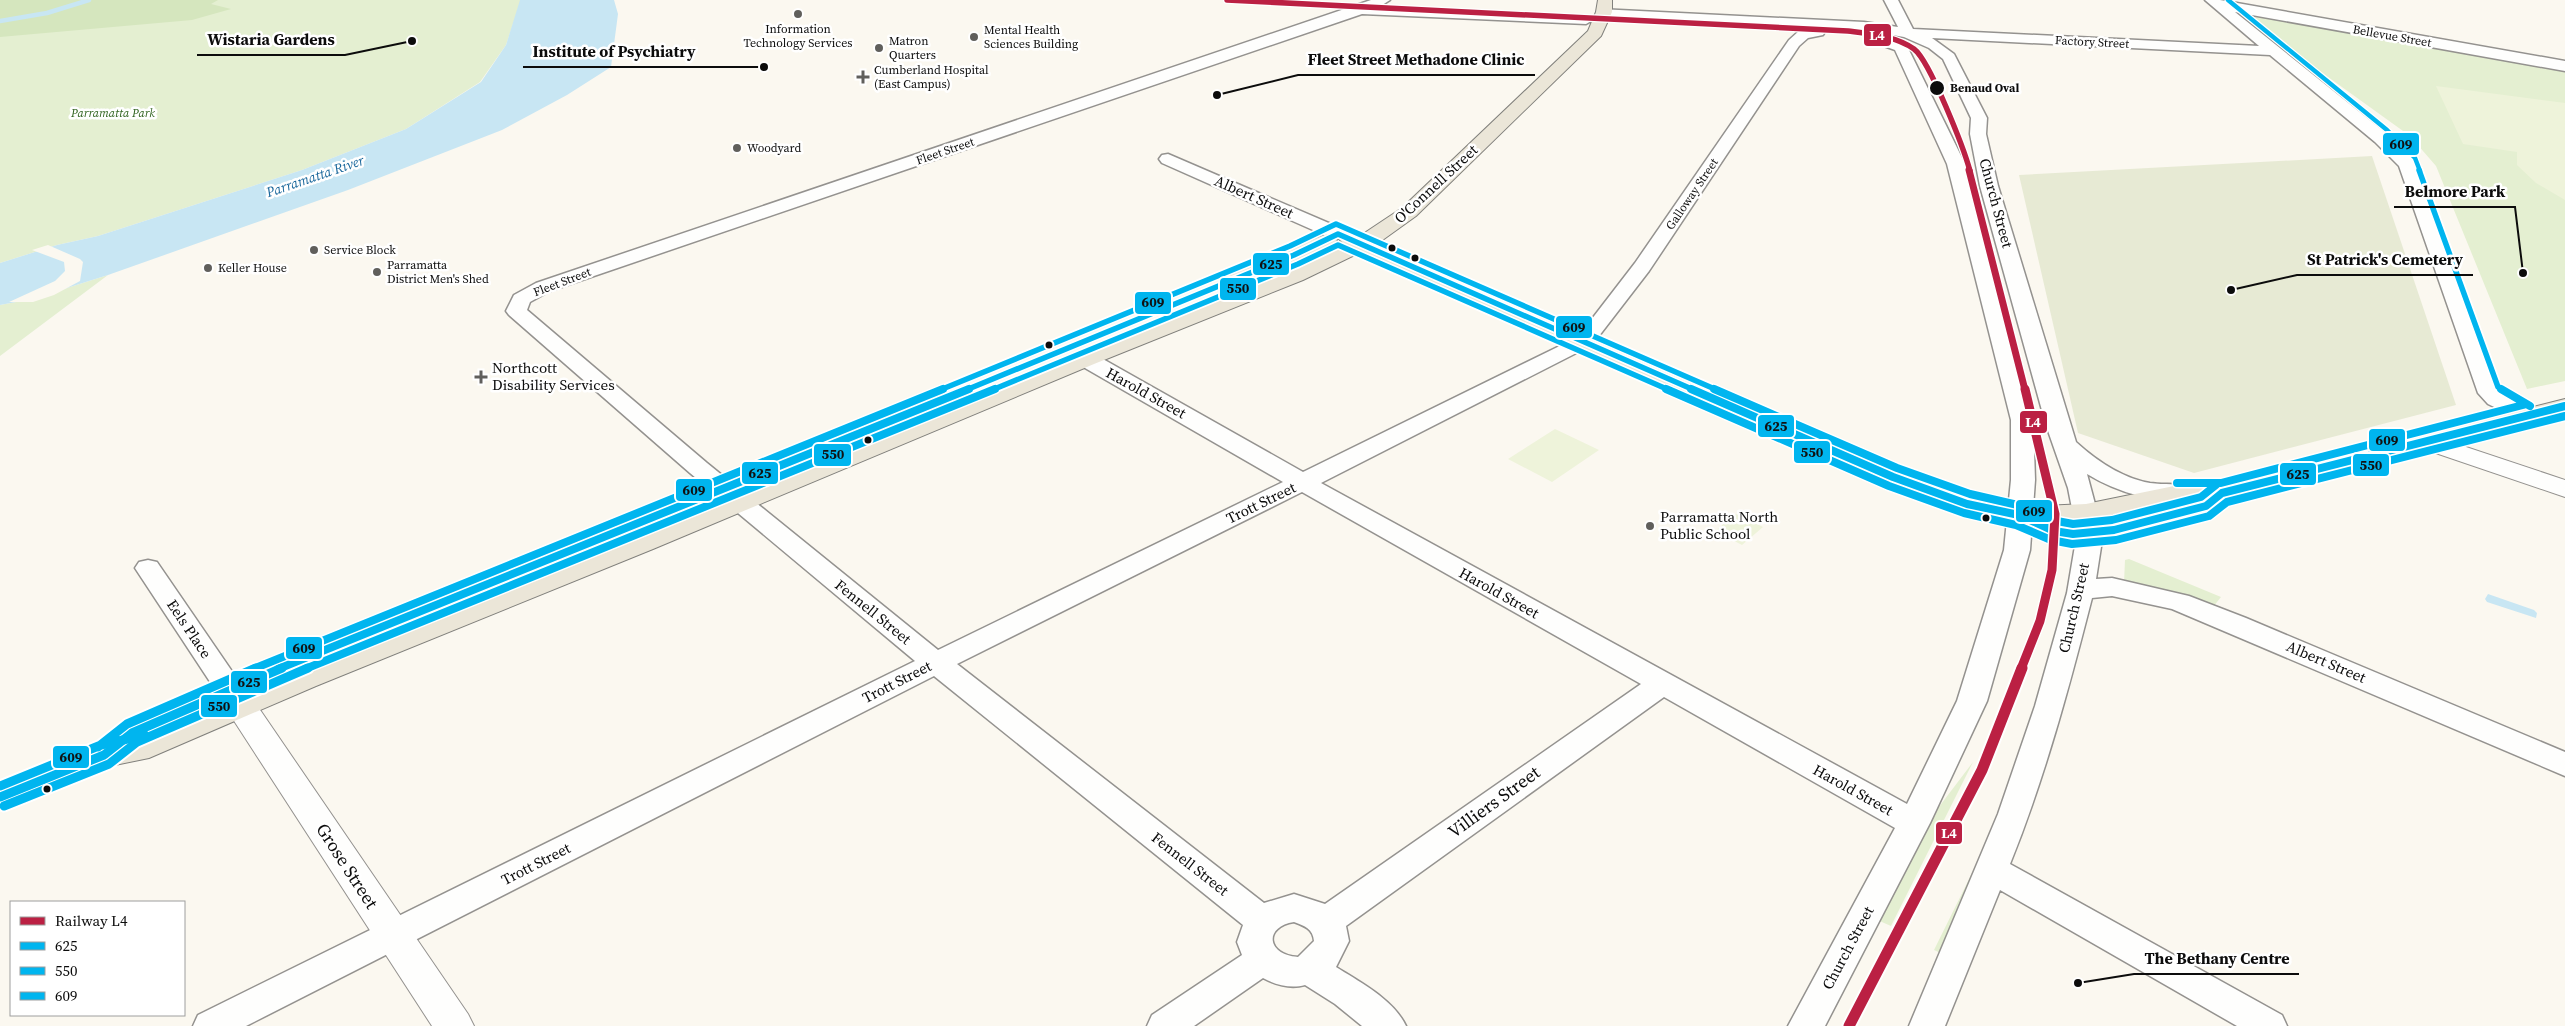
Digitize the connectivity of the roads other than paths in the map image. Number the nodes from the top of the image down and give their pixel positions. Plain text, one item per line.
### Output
1 (1383, 0) edge
2 (1891, 0) edge
3 (2216, 2) edge
4 (1357, 11) junction
5 (1596, 11) edge
6 (1768, 29) junction
7 (1818, 32) junction
8 (1875, 38) joint
9 (1904, 40) junction
10 (1794, 43) junction
11 (2276, 51) junction
12 (2565, 66) edge
13 (1168, 159) dead end
14 (1338, 234) junction
15 (1359, 244) junction
16 (516, 311) joint
17 (1584, 341) junction
18 (1086, 359) junction
19 (2565, 406) edge
20 (2525, 415) junction
21 (2424, 440) junction
22 (2064, 443) junction
23 (1304, 482) junction
24 (2565, 489) edge
25 (2184, 492) junction
26 (2222, 493) junction
27 (731, 496) junction
28 (2019, 514) junction
29 (2088, 523) junction
30 (148, 568) dead end
31 (2080, 594) junction
32 (935, 663) junction
33 (1663, 683) junction
34 (236, 698) junction
35 (2565, 765) edge
36 (0, 797) edge
37 (1914, 823) junction
38 (1991, 869) junction
39 (1262, 921) junction
40 (1326, 922) junction
41 (393, 936) junction
42 (1263, 959) junction
43 (1310, 969) junction
44 (211, 1026) edge
45 (454, 1026) edge
46 (1165, 1026) edge
47 (1388, 1026) edge
48 (1806, 1026) edge
49 (1927, 1026) edge
50 (2269, 1026) edge

1 - 4 street, Fleet Street
1 - 5 street, Factory Street
2 - 9 street, Church Street
3 - 11 street
3 - 12 street, Bellevue Street
4 - 5 street, Factory Street
4 - 16 street, Fleet Street
5 - 6 street, Factory Street
5 - 9 street, Factory Street
5 - 14 main road, O'Connell Street
5 - 15 main road, O'Connell Street
6 - 7 street, Factory Street
6 - 10 street
7 - 8 street, Factory Street
7 - 10 street, Galloway Street
8 - 9 street, Church Street
9 - 11 street, Factory Street
9 - 22 street, Church Street
9 - 28 street, Church Street
10 - 17 street, Galloway Street
11 - 20 street
13 - 14 street, Albert Street
14 - 15 main road, Albert Street
14 - 27 main road, O'Connell Street
15 - 17 main road, Albert Street
15 - 18 main road, O'Connell Street
16 - 27 street, Fennell Street
17 - 23 street, Trott Street
17 - 28 main road, Albert Street
18 - 23 street, Harold Street
18 - 27 main road, O'Connell Street
19 - 20 main road
20 - 21 main road
21 - 24 street
21 - 26 main road
22 - 25 street
22 - 29 street, Church Street
23 - 32 street, Trott Street
23 - 33 street, Harold Street
25 - 26 main road
25 - 29 main road
26 - 29 main road
27 - 32 street, Fennell Street
27 - 34 main road, O'Connell Street
28 - 29 main road, Albert Street
28 - 37 street, Church Street
29 - 31 street, Church Street
30 - 34 street, Eels Place
31 - 35 street, Albert Street
31 - 38 street, Church Street
32 - 39 street, Fennell Street
32 - 41 street, Trott Street
33 - 37 street, Harold Street
33 - 40 street, Villiers Street
34 - 36 main road, O'Connell Street
34 - 41 street, Grose Street
37 - 48 street, Church Street
38 - 49 street, Church Street
38 - 50 street
39 - 40 street
39 - 42 street
40 - 43 street
41 - 44 street, Trott Street
41 - 45 street, Grose Street
42 - 43 street
42 - 46 street
43 - 47 street

